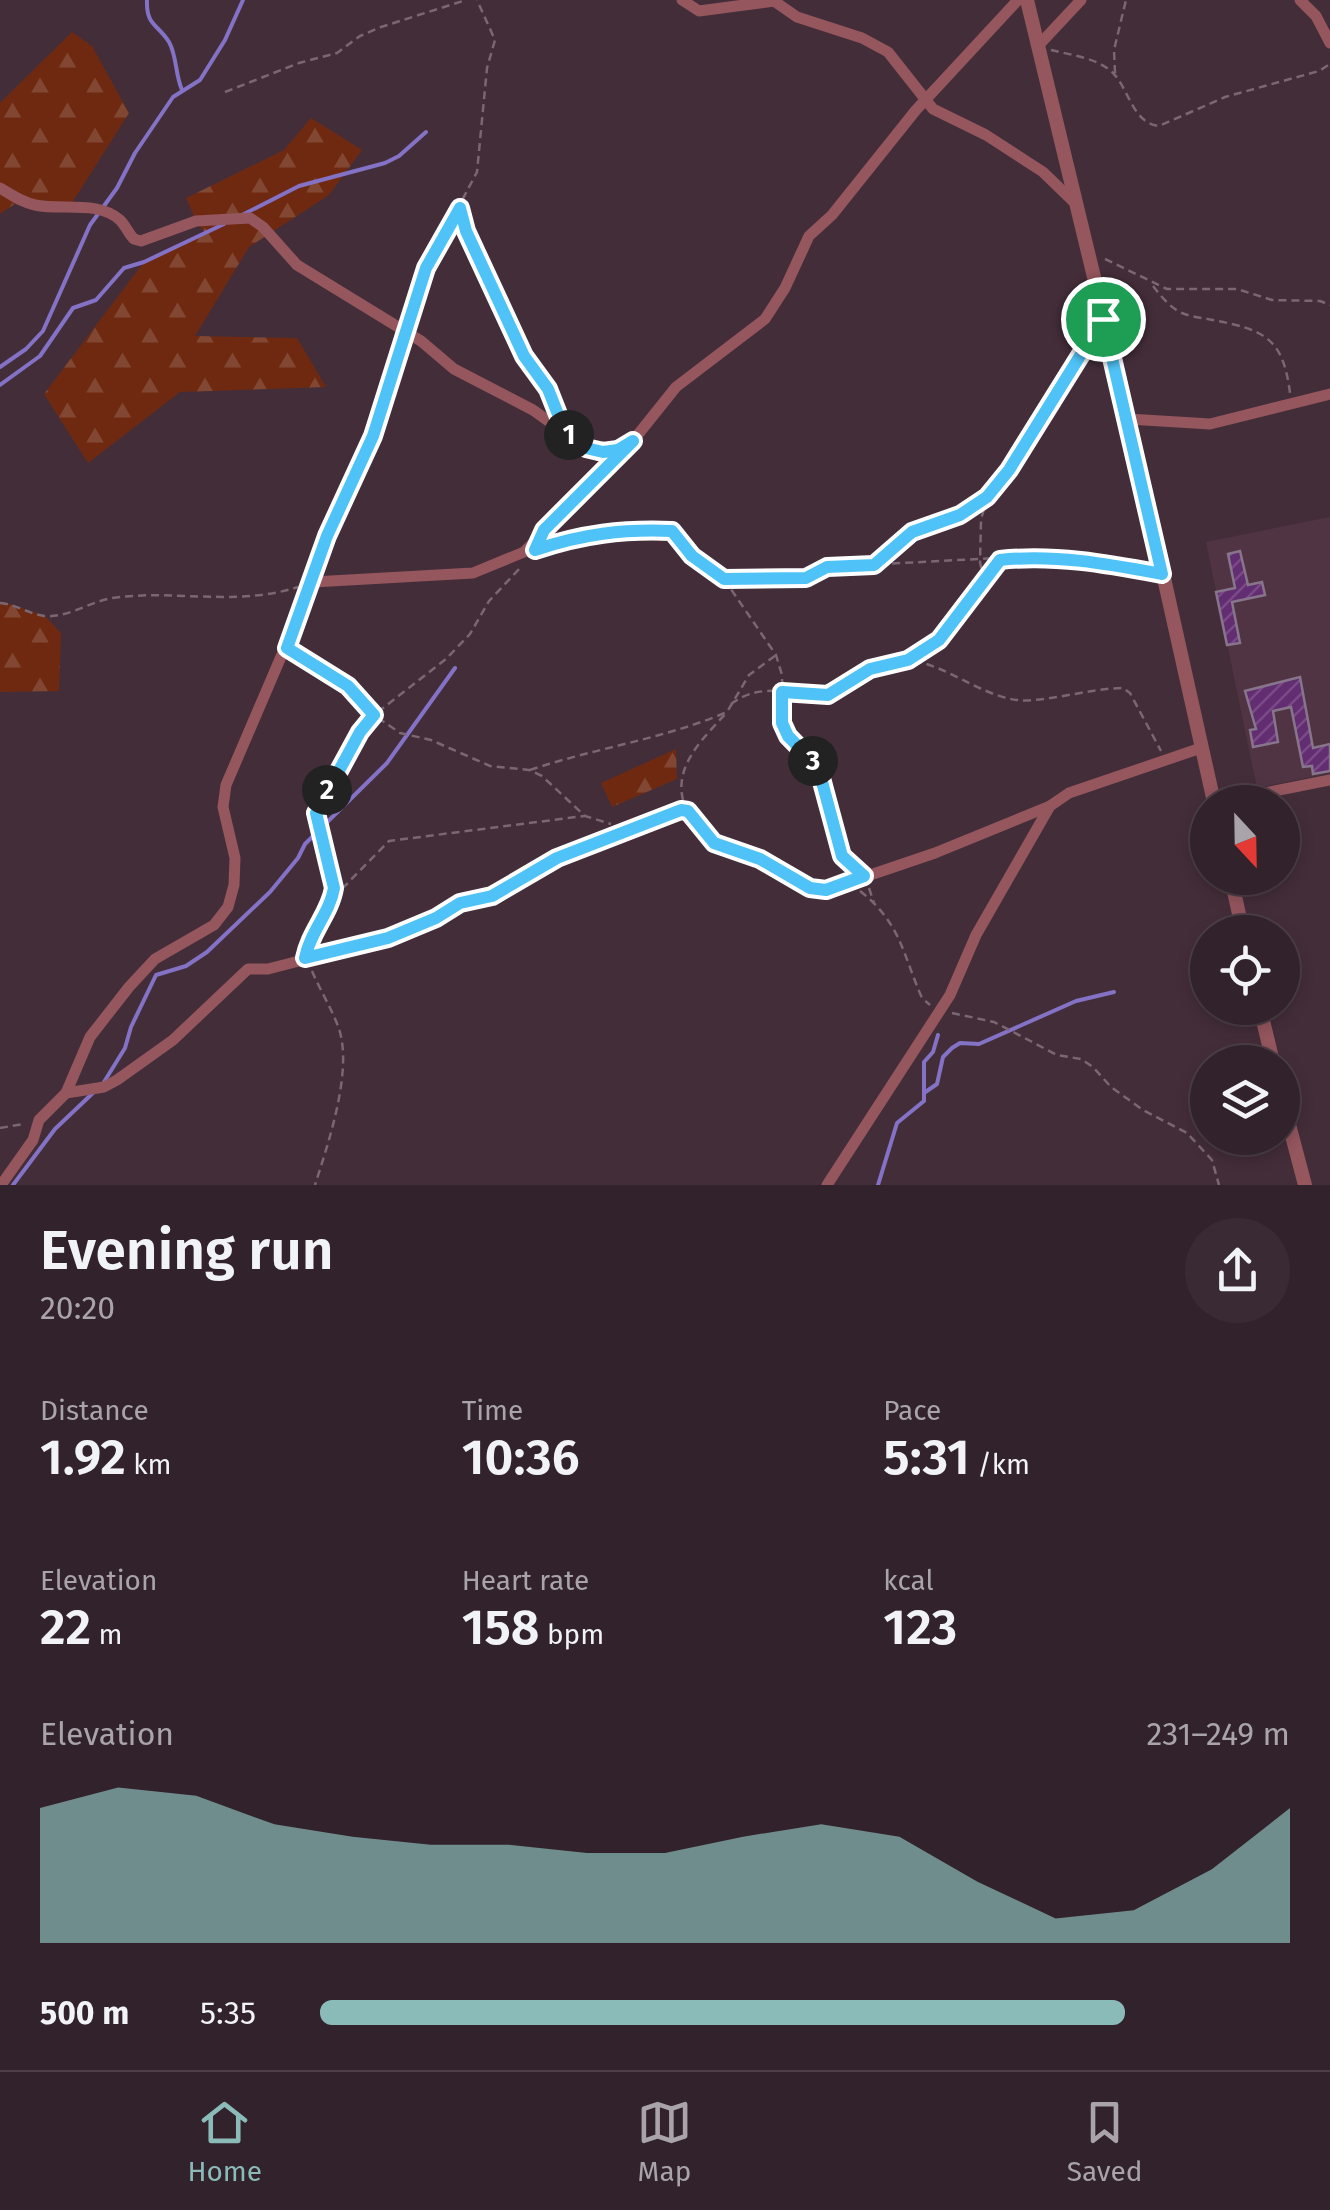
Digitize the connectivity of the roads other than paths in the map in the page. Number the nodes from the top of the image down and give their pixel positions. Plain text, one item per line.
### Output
1 (682, 0) edge
2 (1018, 0) edge
3 (1027, 0) edge
4 (1080, 0) edge
5 (1300, 0) edge
6 (1330, 43) edge
7 (1038, 46) junction
8 (924, 100) junction
9 (0, 188) edge
10 (1075, 203) junction
11 (1330, 394) edge
12 (1128, 419) junction
13 (633, 441) junction
14 (1201, 748) junction
15 (1330, 780) edge
16 (1211, 785) edge
17 (1300, 786) edge
18 (1050, 806) junction
19 (66, 1093) junction
20 (1297, 1155) edge
21 (1, 1185) edge
22 (828, 1185) edge
23 (1305, 1185) edge

1 - 8 street
2 - 8 street
3 - 7 street
4 - 7 street
5 - 6 street
7 - 10 street
8 - 10 street
8 - 13 street
9 - 13 street
10 - 12 street
11 - 12 street
12 - 14 street
13 - 19 street
14 - 16 street
14 - 18 street
15 - 17 street
18 - 19 street
18 - 22 street
19 - 21 street
20 - 23 street

